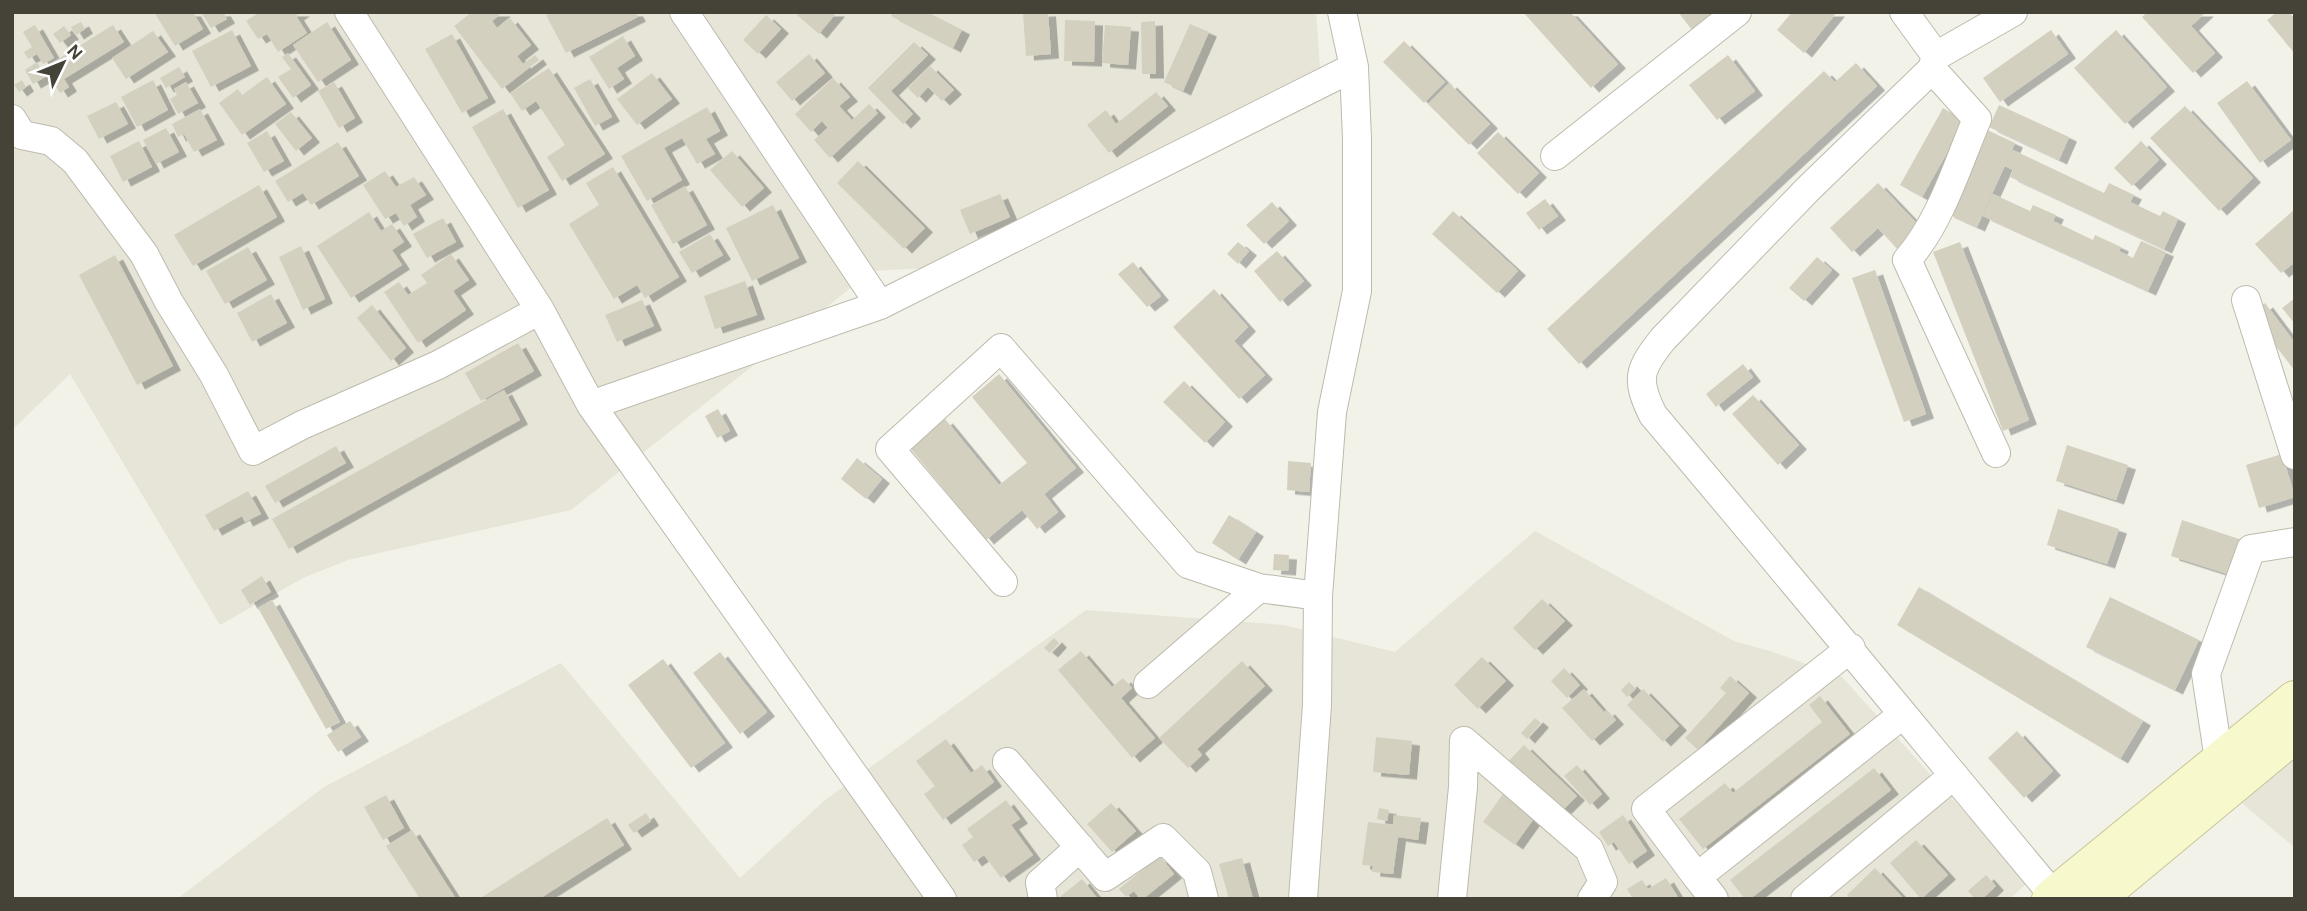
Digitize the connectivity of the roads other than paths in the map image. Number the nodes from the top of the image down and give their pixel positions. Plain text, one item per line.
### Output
1 (349, 12) edge
2 (684, 12) edge
3 (1342, 12) edge
4 (1737, 12) edge
5 (1904, 12) edge
6 (2013, 12) edge
7 (1934, 62) junction
8 (1354, 68) junction
9 (12, 120) edge
10 (1555, 156) dead end
11 (2246, 300) dead end
12 (880, 305) junction
13 (540, 310) junction
14 (591, 405) junction
15 (1996, 453) dead end
16 (2295, 456) edge
17 (2295, 542) edge
18 (1003, 582) dead end
19 (1259, 588) junction
20 (1318, 596) junction
21 (1851, 648) junction
22 (1148, 684) dead end
23 (2295, 700) edge
24 (1902, 715) junction
25 (2295, 733) edge
26 (2219, 760) junction
27 (1007, 762) dead end
28 (1954, 775) junction
29 (1080, 847) junction
30 (1705, 888) edge
31 (2052, 898) edge
32 (942, 899) edge
33 (1043, 899) edge
34 (1204, 899) edge
35 (1303, 899) edge
36 (1452, 899) edge
37 (1592, 899) edge
38 (1805, 899) edge
39 (2095, 899) edge

1 - 13 street
2 - 12 street
3 - 8 street
4 - 10 street
5 - 7 street
6 - 7 street
7 - 15 street
7 - 21 street
8 - 12 street
8 - 20 street
9 - 13 street
11 - 16 street
12 - 14 street
13 - 14 street
14 - 32 street
17 - 26 street
18 - 19 street
19 - 20 street
19 - 22 street
20 - 35 street
21 - 24 street
21 - 30 street
23 - 26 main road
24 - 28 street
24 - 30 street
25 - 39 main road
26 - 31 main road
27 - 29 street
28 - 31 street
28 - 38 street
29 - 33 street
29 - 34 street
36 - 37 street

